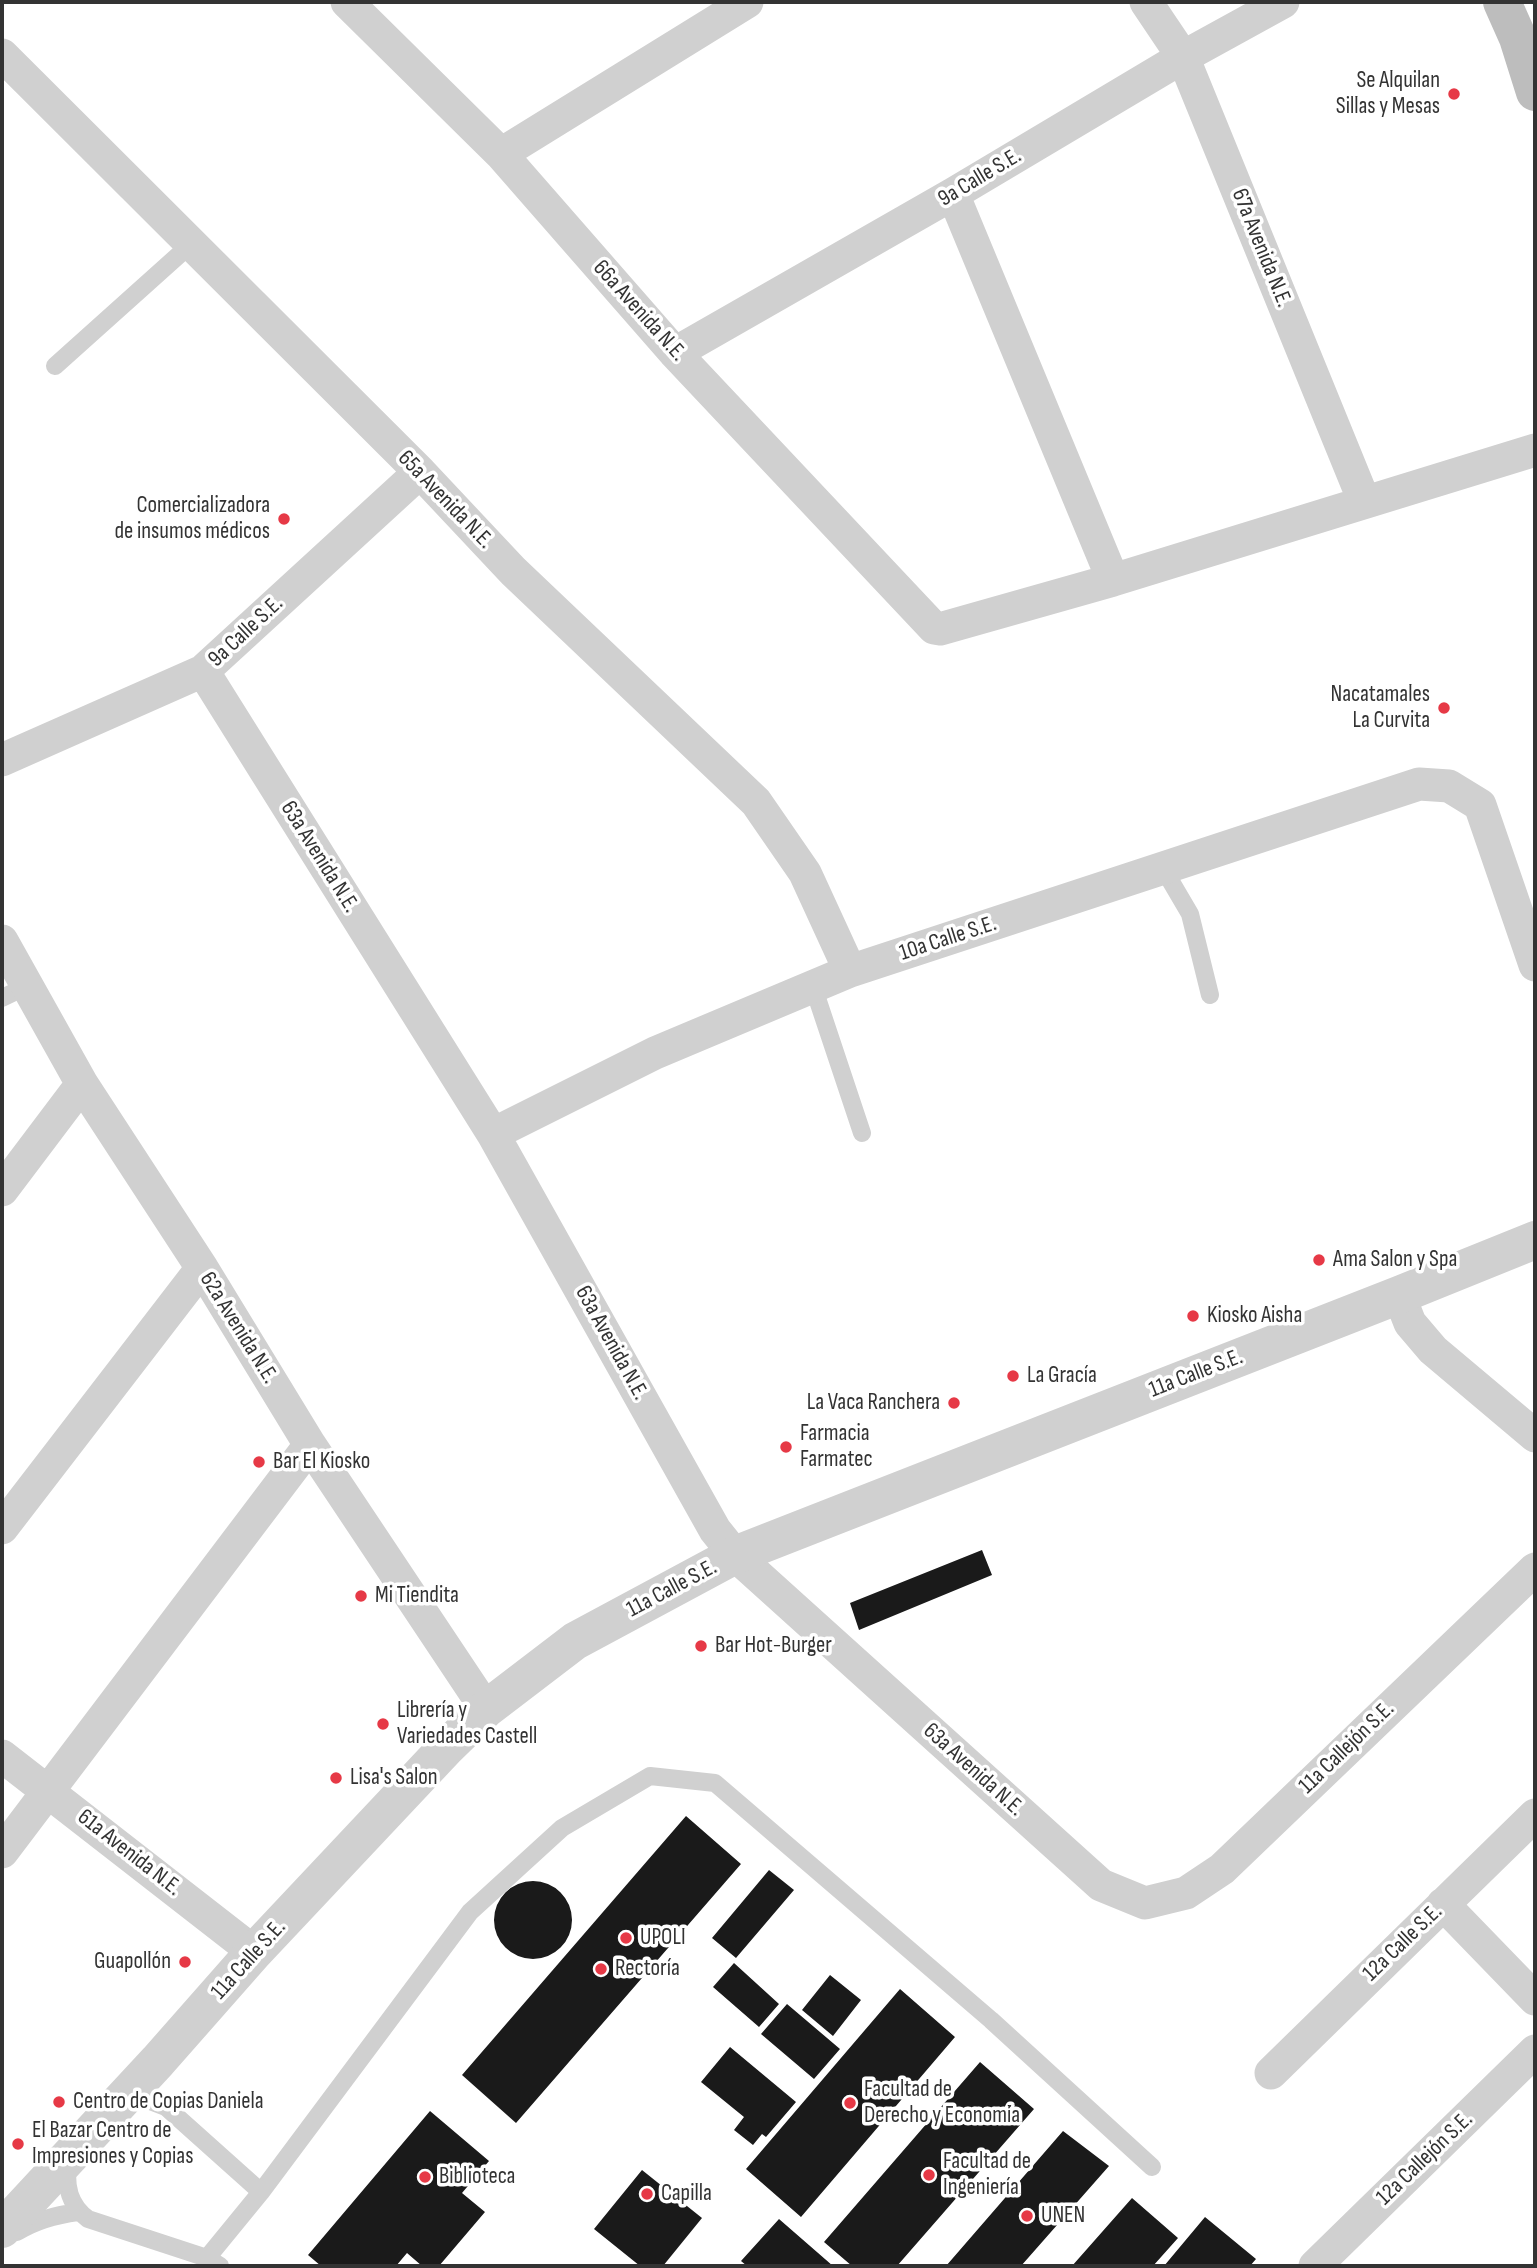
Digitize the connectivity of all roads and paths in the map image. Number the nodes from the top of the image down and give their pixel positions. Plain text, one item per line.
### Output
1 (347, 2) edge
2 (747, 2) edge
3 (1146, 2) edge
4 (1283, 2) edge
5 (1502, 2) edge
6 (2, 55) edge
7 (1183, 57) junction
8 (1535, 92) edge
9 (501, 155) junction
10 (953, 194) junction
11 (191, 244) junction
12 (676, 353) junction
13 (55, 366) dead end
14 (1535, 450) edge
15 (420, 472) junction
16 (1364, 502) junction
17 (1113, 580) junction
18 (203, 671) junction
19 (2, 760) edge
20 (1163, 868) junction
21 (2, 941) edge
22 (1535, 965) edge
23 (850, 971) junction
24 (813, 986) junction
25 (14, 992) edge
26 (1210, 995) dead end
27 (82, 1084) junction
28 (493, 1133) junction
29 (862, 1133) dead end
30 (2, 1190) edge
31 (1535, 1240) edge
32 (202, 1268) junction
33 (1399, 1295) junction
34 (1535, 1436) edge
35 (310, 1445) junction
36 (2, 1528) edge
37 (735, 1555) junction
38 (1535, 1569) edge
39 (486, 1709) junction
40 (2, 1756) edge
41 (48, 1790) junction
42 (1535, 1815) edge
43 (2, 1852) edge
44 (1145, 1903) joint
45 (1443, 1904) junction
46 (254, 1952) junction
47 (1535, 1999) edge
48 (1535, 2051) edge
49 (158, 2061) junction
50 (1271, 2073) dead end
51 (125, 2097) junction
52 (166, 2107) junction
53 (69, 2156) junction
54 (1152, 2167) dead end
55 (261, 2192) junction
56 (78, 2211) junction
57 (2, 2229) edge
58 (2, 2241) edge
59 (213, 2262) edge
60 (1315, 2266) edge

1 - 9 street, 66a Avenida N.E.
2 - 9 street
3 - 7 street, 67a Avenida N.E.
4 - 7 street, 9a Calle S.E.
5 - 8 main road
6 - 11 street, 65a Avenida N.E.
7 - 10 street, 9a Calle S.E.
7 - 16 street, 67a Avenida N.E.
9 - 12 street, 66a Avenida N.E.
10 - 12 street, 9a Calle S.E.
10 - 17 street
11 - 13 lane
11 - 15 street, 65a Avenida N.E.
12 - 17 street, 66a Avenida N.E.
14 - 16 street
15 - 18 street, 9a Calle S.E.
15 - 23 street, 65a Avenida N.E.
16 - 17 street
18 - 19 street, 9a Calle S.E.
18 - 28 street, 63a Avenida N.E.
20 - 22 street, 10a Calle S.E.
20 - 23 street, 10a Calle S.E.
20 - 26 lane
21 - 25 street, 62a Avenida N.E.
23 - 24 street, 10a Calle S.E.
24 - 28 street, 10a Calle S.E.
24 - 29 lane
25 - 27 street, 62a Avenida N.E.
27 - 30 street
27 - 32 street, 62a Avenida N.E.
28 - 37 street, 63a Avenida N.E.
31 - 33 street, 11a Calle S.E.
32 - 35 street, 62a Avenida N.E.
32 - 36 street
33 - 34 street
33 - 37 street, 11a Calle S.E.
35 - 39 street, 62a Avenida N.E.
35 - 41 street
37 - 39 street, 11a Calle S.E.
37 - 44 street, 63a Avenida N.E.
38 - 44 street, 11a Callejón S.E.
39 - 46 street, 11a Calle S.E.
40 - 41 street, 61a Avenida N.E.
41 - 43 street
41 - 46 street, 61a Avenida N.E.
42 - 45 street, 12a Calle S.E.
45 - 47 street
45 - 50 street, 12a Calle S.E.
46 - 49 street, 11a Calle S.E.
48 - 60 street, 12a Callejón S.E.
49 - 51 street, 11a Calle S.E.
49 - 52 lane
51 - 52 lane
51 - 53 street, 11a Calle S.E.
52 - 55 lane
53 - 56 lane
53 - 57 street, 11a Calle S.E.
54 - 55 lane
55 - 59 lane
56 - 58 lane
56 - 59 lane

